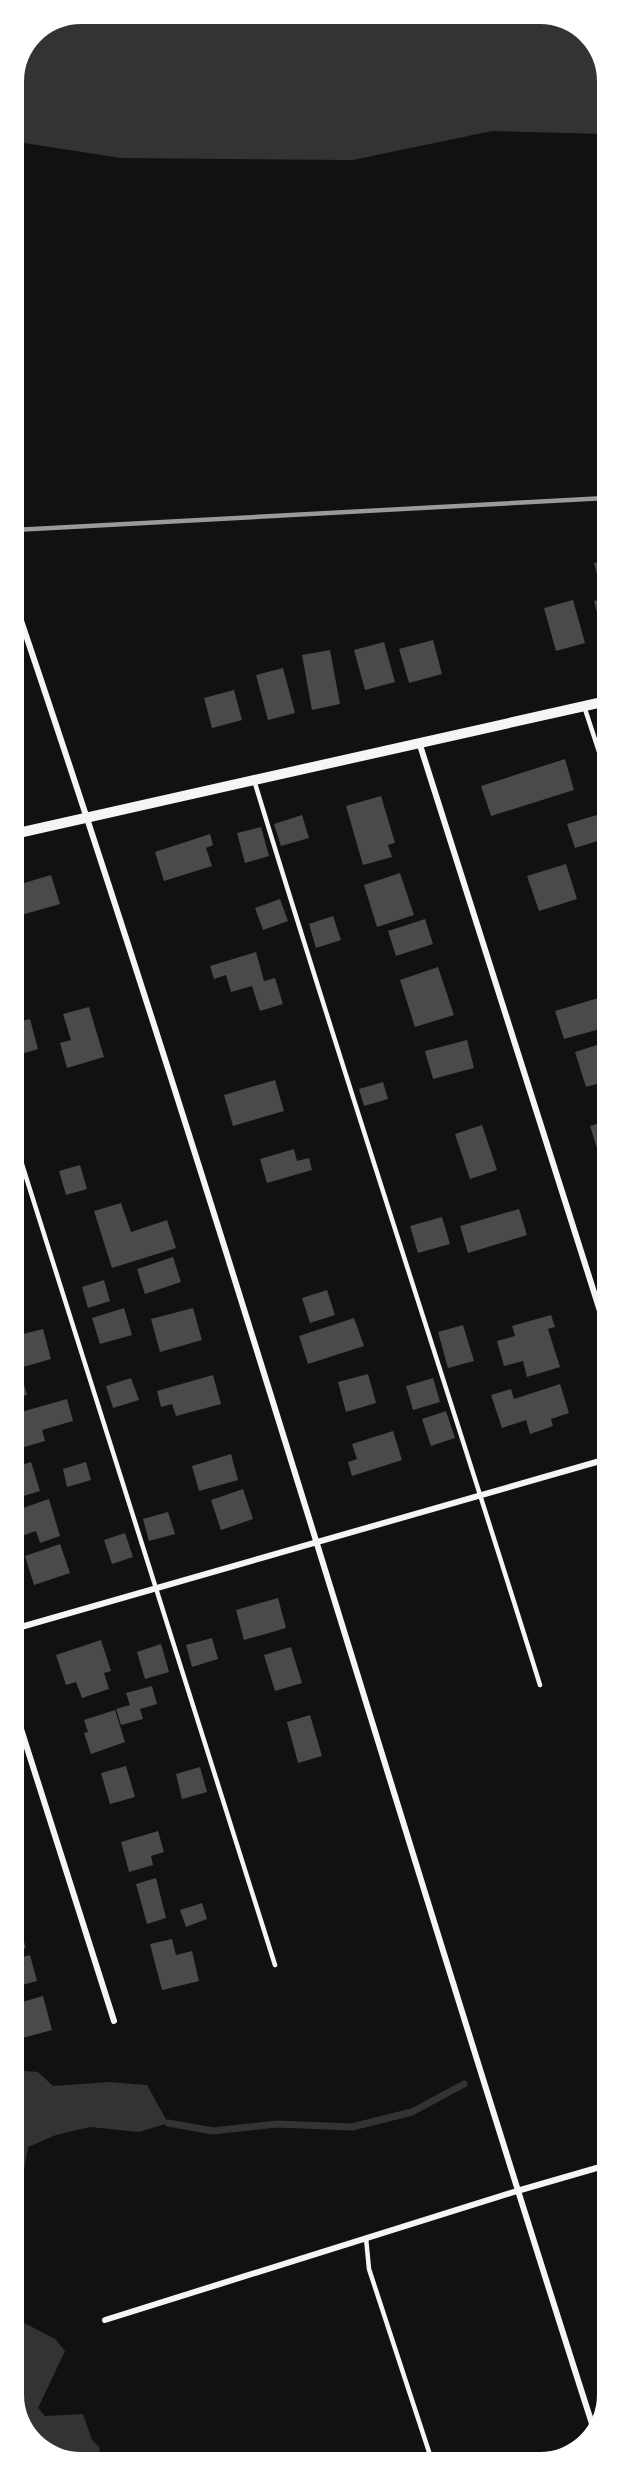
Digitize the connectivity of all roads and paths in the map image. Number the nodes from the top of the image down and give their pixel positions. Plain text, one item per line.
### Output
1 (24, 630) edge
2 (597, 703) edge
3 (584, 706) junction
4 (419, 742) junction
5 (597, 746) edge
6 (254, 780) junction
7 (87, 817) junction
8 (24, 832) edge
9 (24, 1171) edge
10 (597, 1302) edge
11 (597, 1462) edge
12 (481, 1494) junction
13 (317, 1542) junction
14 (155, 1588) junction
15 (24, 1626) edge
16 (540, 1685) dead end
17 (24, 1738) edge
18 (275, 1965) dead end
19 (114, 2021) dead end
20 (597, 2168) edge
21 (517, 2191) junction
22 (366, 2238) junction
23 (105, 2320) dead end
24 (591, 2420) edge
25 (429, 2452) edge

1 - 7 street
2 - 3 street
3 - 4 street
3 - 5 lane
4 - 6 street
4 - 10 street
6 - 7 street
6 - 12 lane
7 - 8 street
7 - 13 street
9 - 14 lane
11 - 12 street
12 - 13 street
12 - 16 lane
13 - 14 street
13 - 21 street
14 - 15 street
14 - 18 lane
17 - 19 street
20 - 21 street
21 - 22 street
21 - 24 street
22 - 23 street
22 - 25 lane

